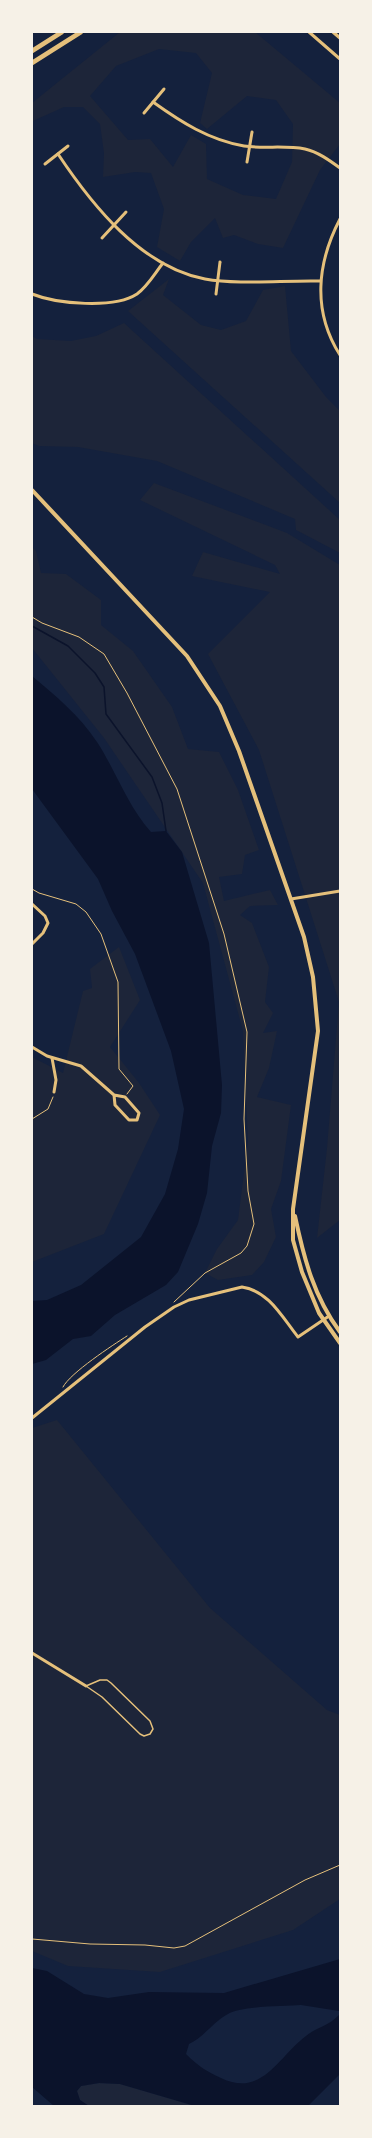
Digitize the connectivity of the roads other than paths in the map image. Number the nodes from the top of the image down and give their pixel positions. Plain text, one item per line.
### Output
1 (62, 32) edge
2 (81, 32) edge
3 (310, 32) edge
4 (333, 32) edge
5 (340, 38) edge
6 (32, 51) edge
7 (340, 59) edge
8 (32, 63) edge
9 (164, 89) dead end
10 (153, 102) junction
11 (144, 113) dead end
12 (252, 132) dead end
13 (68, 146) dead end
14 (250, 147) junction
15 (58, 154) junction
16 (247, 162) dead end
17 (45, 164) dead end
18 (340, 168) edge
19 (126, 212) dead end
20 (340, 219) edge
21 (114, 225) junction
22 (102, 238) dead end
23 (220, 262) dead end
24 (163, 263) junction
25 (218, 280) junction
26 (320, 281) junction
27 (32, 294) edge
28 (216, 294) dead end
29 (340, 355) edge
30 (32, 490) edge
31 (340, 891) edge
32 (291, 899) junction
33 (32, 904) edge
34 (32, 944) edge
35 (32, 1047) edge
36 (52, 1058) junction
37 (54, 1092) road end
38 (114, 1095) junction
39 (293, 1209) junction
40 (329, 1316) junction
41 (323, 1320) junction
42 (340, 1332) edge
43 (340, 1343) edge
44 (32, 1418) edge
45 (32, 1653) edge
46 (86, 1686) junction

1 - 6 main road
2 - 8 main road
3 - 7 street
4 - 5 street
9 - 10 street
10 - 11 street
10 - 14 street
12 - 14 street
13 - 15 street
14 - 16 street
14 - 18 street
15 - 17 street
15 - 21 street
19 - 21 street
20 - 26 street
21 - 22 street
21 - 24 street
23 - 25 street
24 - 25 street
24 - 27 street
25 - 26 street
25 - 28 street
26 - 29 street
30 - 32 main road
31 - 32 street
32 - 39 main road
33 - 34 street
35 - 36 street
36 - 37 street
36 - 38 street
38 - 38 street
39 - 40 main road
39 - 41 main road
40 - 41 street
40 - 42 main road
41 - 43 main road
41 - 44 street
45 - 46 street
46 - 46 lane

